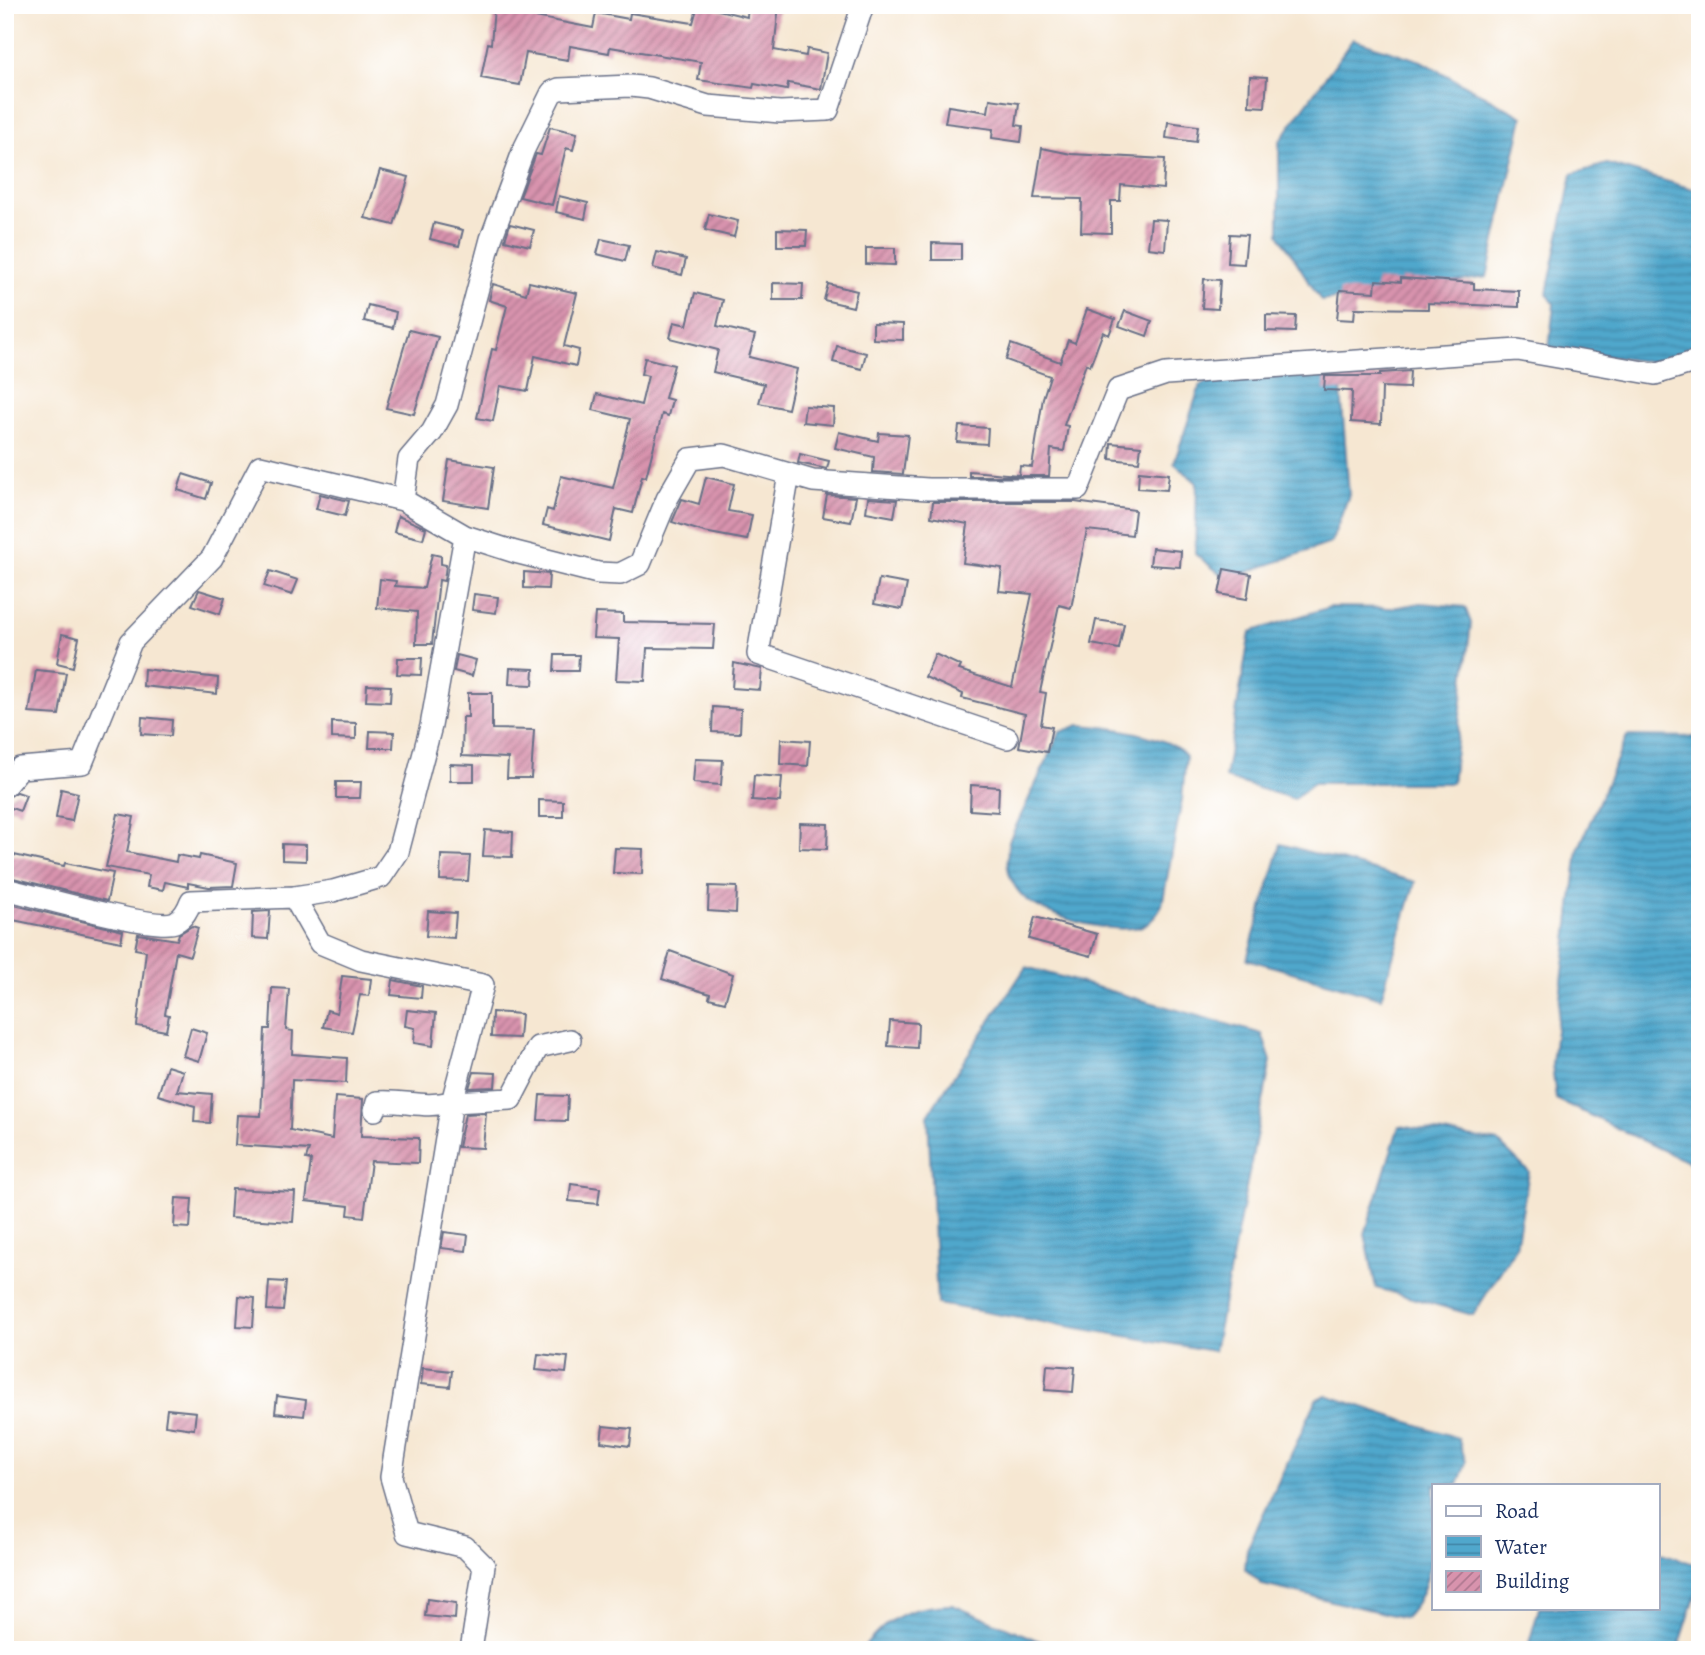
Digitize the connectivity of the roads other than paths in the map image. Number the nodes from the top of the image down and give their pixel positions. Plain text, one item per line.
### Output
1 (863, 5) edge
2 (1700, 360) edge
3 (789, 474) junction
4 (403, 500) junction
5 (464, 536) junction
6 (1007, 738) dead end
7 (5, 786) edge
8 (5, 889) edge
9 (294, 897) junction
10 (570, 1040) dead end
11 (452, 1102) junction
12 (375, 1111) dead end
13 (471, 1650) edge

1 - 4 street
2 - 3 street
3 - 5 street
3 - 6 street
4 - 5 street
4 - 7 street
5 - 9 street
8 - 9 street
9 - 11 street
10 - 11 street
11 - 12 street
11 - 13 street

